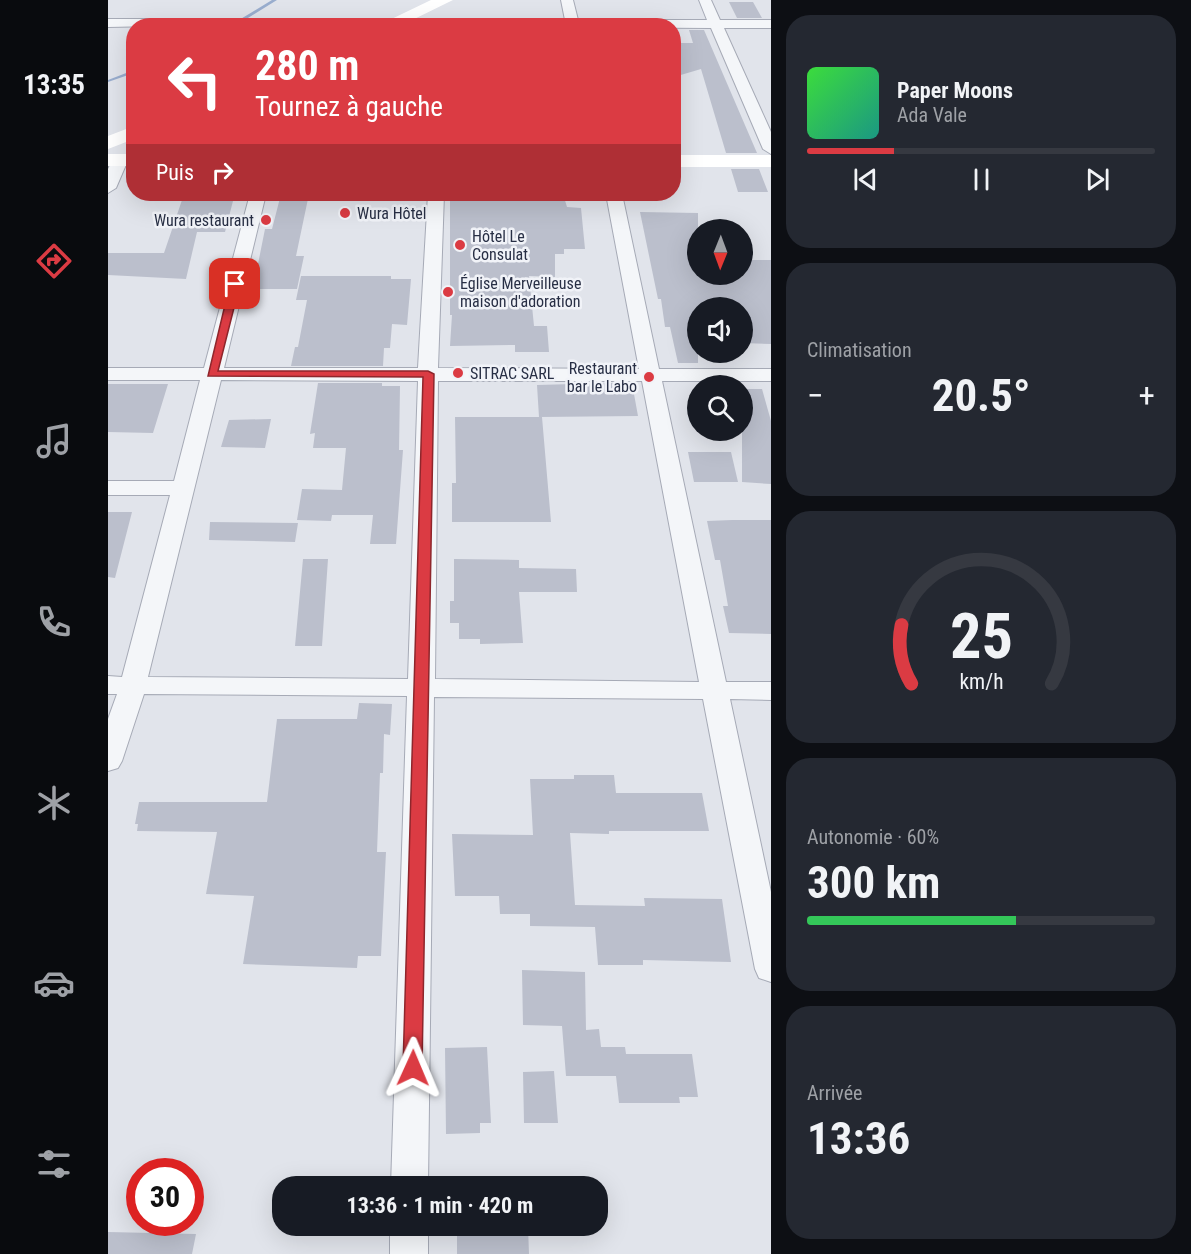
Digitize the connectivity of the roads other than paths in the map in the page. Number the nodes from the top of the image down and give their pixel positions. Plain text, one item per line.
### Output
1 (445, 0) edge
2 (567, 0) edge
3 (705, 0) edge
4 (402, 18) edge
5 (571, 18) edge
6 (108, 23) edge
7 (126, 23) edge
8 (681, 24) edge
9 (717, 24) junction
10 (771, 24) edge
11 (126, 135) edge
12 (108, 143) edge
13 (771, 149) edge
14 (120, 160) edge
15 (681, 161) edge
16 (771, 161) edge
17 (108, 188) edge
18 (256, 201) edge
19 (436, 201) edge
20 (615, 201) edge
21 (108, 374) edge
22 (212, 374) junction
23 (428, 374) junction
24 (650, 375) junction
25 (771, 375) edge
26 (108, 488) edge
27 (183, 488) junction
28 (121, 685) edge
29 (421, 687) junction
30 (716, 690) junction
31 (771, 691) edge
32 (108, 761) edge
33 (771, 969) edge
34 (410, 1176) edge
35 (409, 1236) edge
36 (409, 1254) edge

1 - 4 street
2 - 5 street
3 - 9 street
6 - 7 street
8 - 9 street
9 - 10 street
9 - 13 street
11 - 12 street
14 - 17 street
15 - 16 street
18 - 22 street
19 - 23 street
20 - 24 street
21 - 22 street
22 - 23 street
22 - 27 street
23 - 24 street
23 - 29 street
24 - 25 street
24 - 30 street
26 - 27 street
27 - 28 street
28 - 29 street
28 - 32 street
29 - 30 street
29 - 34 street
30 - 31 street
30 - 33 street
35 - 36 street

